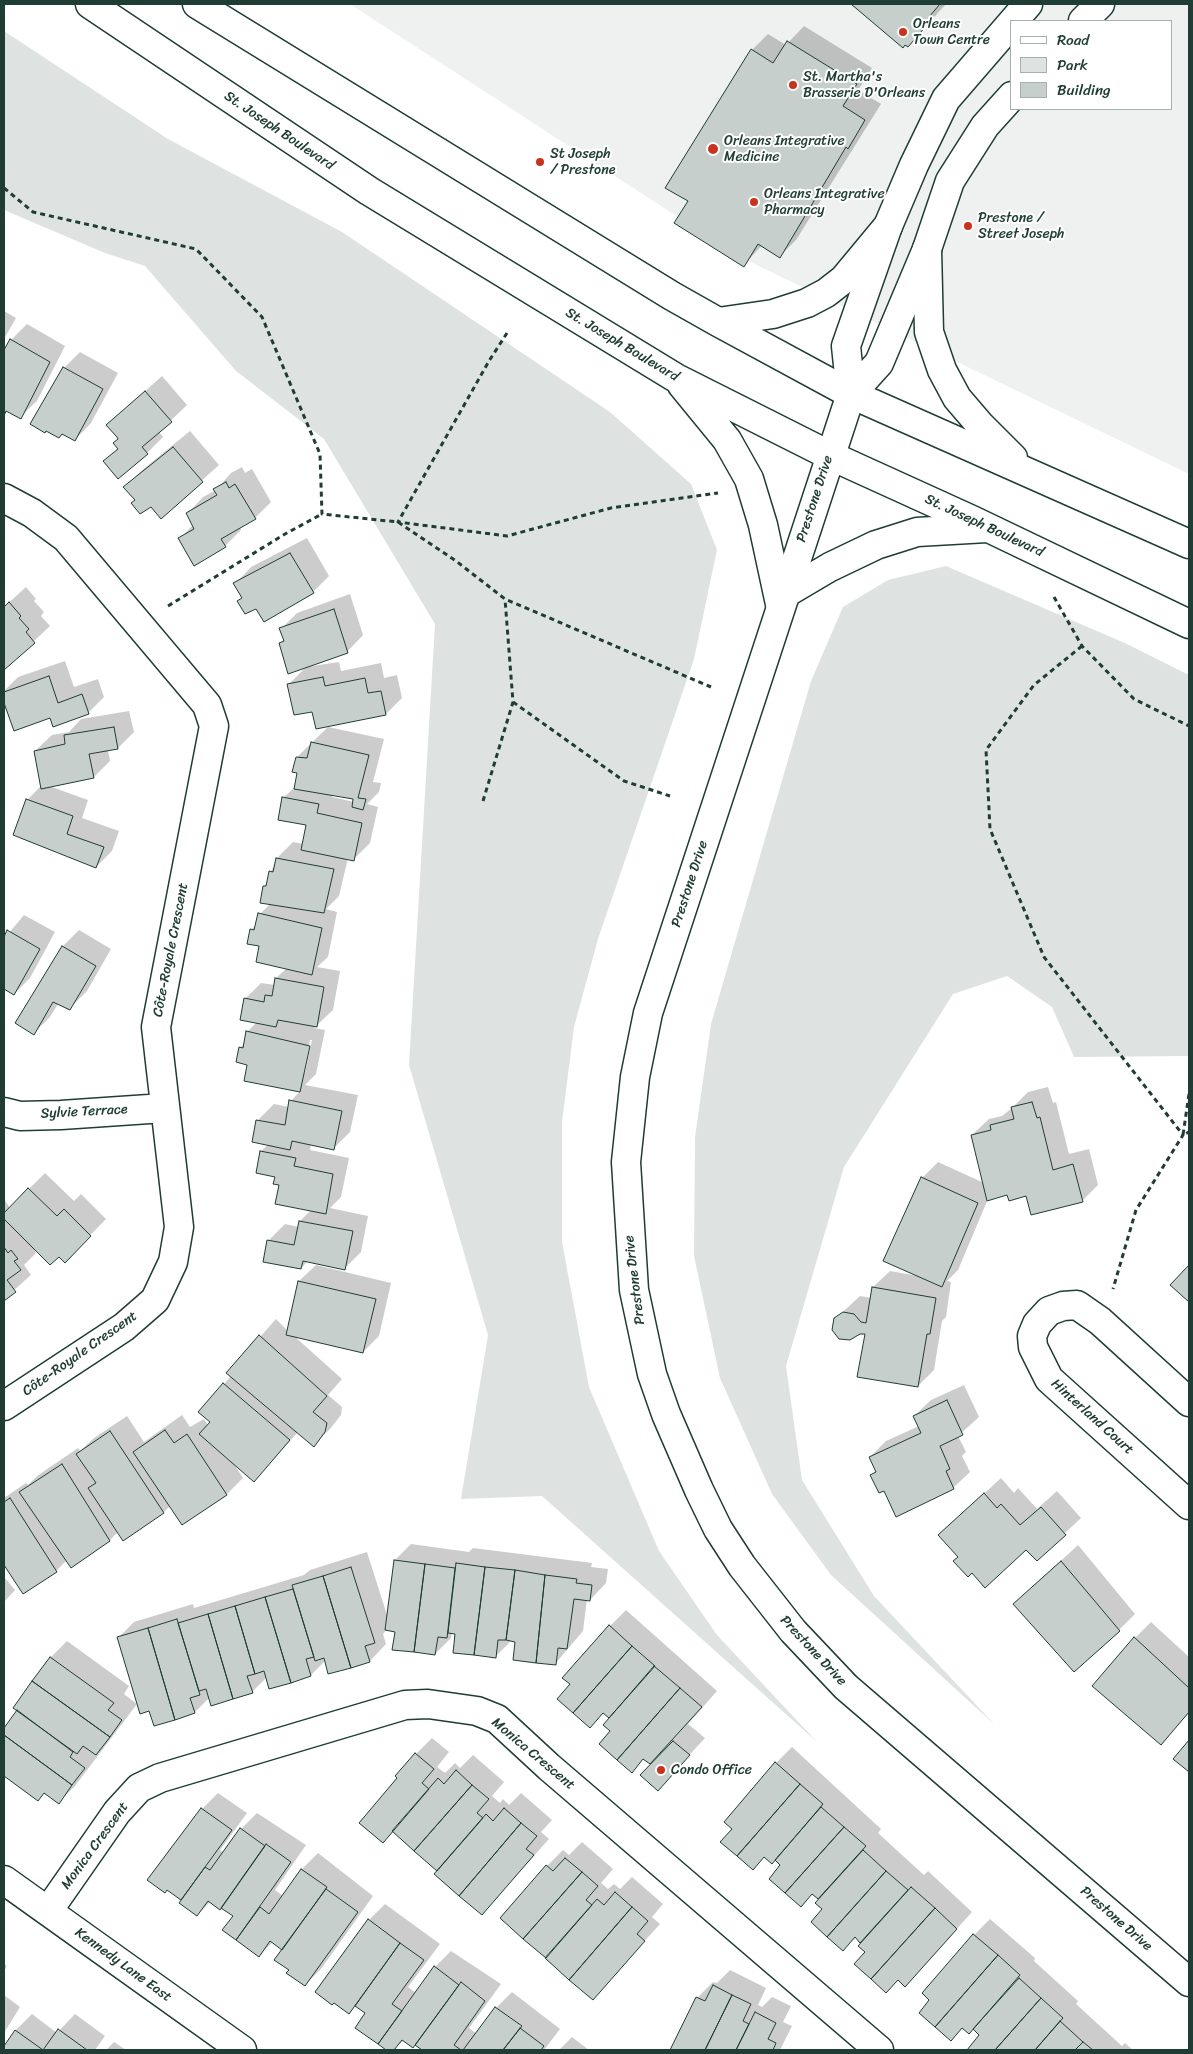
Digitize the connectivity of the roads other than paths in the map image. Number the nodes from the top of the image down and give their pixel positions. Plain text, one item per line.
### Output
1 (90, 4) edge
2 (197, 4) edge
3 (1028, 4) edge
4 (1100, 4) edge
5 (1014, 20) edge
6 (1084, 20) edge
7 (1010, 25) edge
8 (1010, 98) edge
9 (888, 226) junction
10 (927, 249) junction
11 (718, 322) junction
12 (676, 378) junction
13 (851, 394) junction
14 (829, 455) junction
15 (1024, 470) junction
16 (4, 498) edge
17 (989, 528) junction
18 (1189, 544) edge
19 (783, 598) junction
20 (1189, 624) edge
21 (164, 1108) junction
22 (4, 1112) edge
23 (1189, 1402) edge
24 (4, 1406) edge
25 (1189, 1505) edge
26 (4, 1880) edge
27 (48, 1911) junction
28 (1189, 1982) edge
29 (242, 2050) edge
30 (879, 2050) edge

1 - 12 street, St. Joseph Boulevard
2 - 11 street
3 - 5 street, Prestone Drive
4 - 6 street
7 - 9 street, Prestone Drive
8 - 10 street, Prestone Drive
9 - 11 street
9 - 13 street, Prestone Drive
10 - 13 street, Prestone Drive
10 - 15 street
11 - 13 street
12 - 14 street, St. Joseph Boulevard
12 - 19 street
13 - 14 street, Prestone Drive
13 - 15 street
14 - 17 street, St. Joseph Boulevard
14 - 19 street, Prestone Drive
15 - 18 street
16 - 21 street, Côte-Royale Crescent
17 - 19 street
17 - 20 street, St. Joseph Boulevard
19 - 28 street, Prestone Drive
21 - 22 street, Sylvie Terrace
21 - 24 street, Côte-Royale Crescent
23 - 25 street, Hinterland Court
26 - 27 street, Kennedy Lane East
27 - 29 street, Kennedy Lane East
27 - 30 street, Monica Crescent

